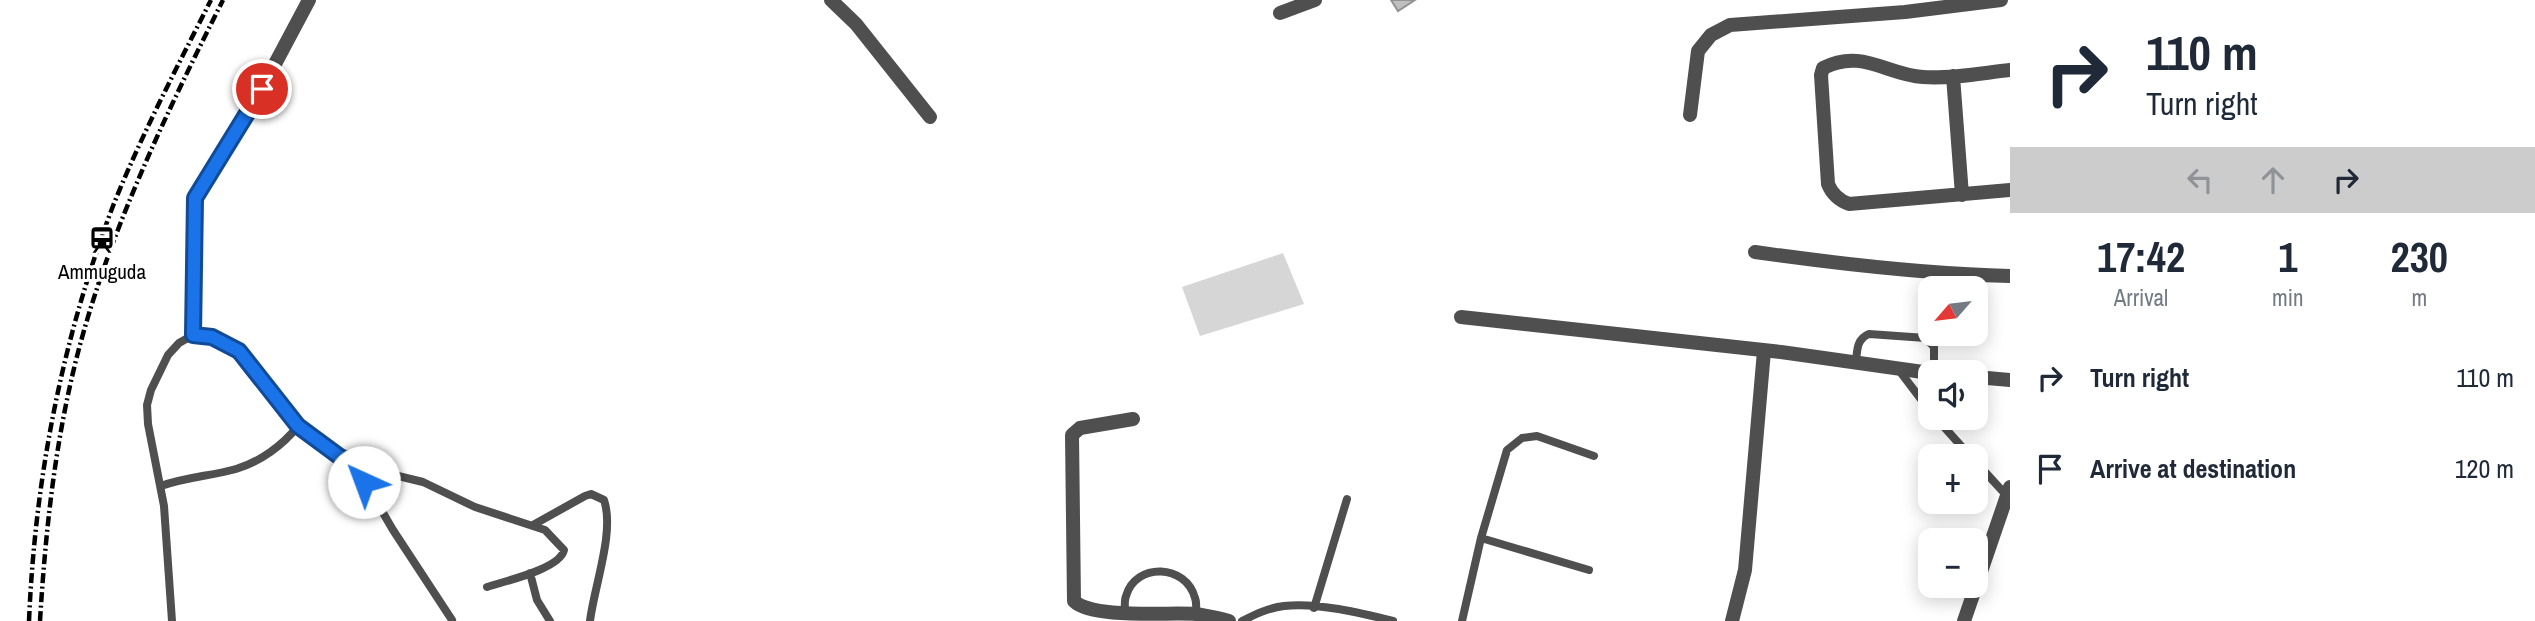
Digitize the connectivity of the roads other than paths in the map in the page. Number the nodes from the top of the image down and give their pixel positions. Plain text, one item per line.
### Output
1 (309, 0) edge
2 (831, 0) edge
3 (1315, 0) edge
4 (2001, 0) edge
5 (1280, 13) dead end
6 (2010, 70) edge
7 (1953, 76) junction
8 (1690, 115) dead end
9 (930, 117) dead end
10 (2010, 190) edge
11 (1962, 195) junction
12 (1755, 252) dead end
13 (2010, 276) edge
14 (1461, 317) dead end
15 (193, 335) junction
16 (1764, 351) junction
17 (1933, 360) edge
18 (1857, 364) junction
19 (1898, 369) junction
20 (1918, 371) edge
21 (1988, 378) edge
22 (2010, 380) edge
23 (1918, 395) edge
24 (1133, 419) dead end
25 (298, 426) junction
26 (1947, 430) edge
27 (1959, 444) edge
28 (1594, 456) dead end
29 (354, 463) junction
30 (1988, 473) edge
31 (161, 486) junction
32 (2009, 492) edge
33 (1347, 499) dead end
34 (2006, 514) edge
35 (533, 525) junction
36 (1480, 538) junction
37 (1590, 570) dead end
38 (530, 573) junction
39 (487, 587) dead end
40 (1314, 608) junction
41 (1125, 613) junction
42 (1196, 614) junction
43 (453, 620) edge
44 (172, 621) edge
45 (551, 621) edge
46 (590, 621) edge
47 (1228, 621) edge
48 (1242, 621) edge
49 (1393, 621) edge
50 (1462, 621) edge
51 (1732, 621) edge
52 (1964, 621) edge

1 - 15 street
2 - 9 street
3 - 5 street
4 - 8 street
6 - 7 street
7 - 11 street
7 - 11 street
10 - 11 street
12 - 13 street
14 - 16 street
15 - 25 lane
15 - 31 lane
16 - 18 street
16 - 51 street
17 - 18 lane
18 - 19 street
19 - 20 street
19 - 23 lane
21 - 22 street
24 - 41 street
25 - 29 lane
25 - 31 lane
26 - 27 lane
28 - 36 lane
29 - 35 lane
29 - 43 lane
30 - 32 lane
31 - 44 lane
32 - 34 street
33 - 40 lane
34 - 52 street
35 - 38 lane
35 - 46 lane
36 - 37 lane
36 - 50 lane
38 - 39 lane
38 - 45 lane
40 - 48 lane
40 - 49 lane
41 - 42 street
41 - 42 lane
42 - 47 street

